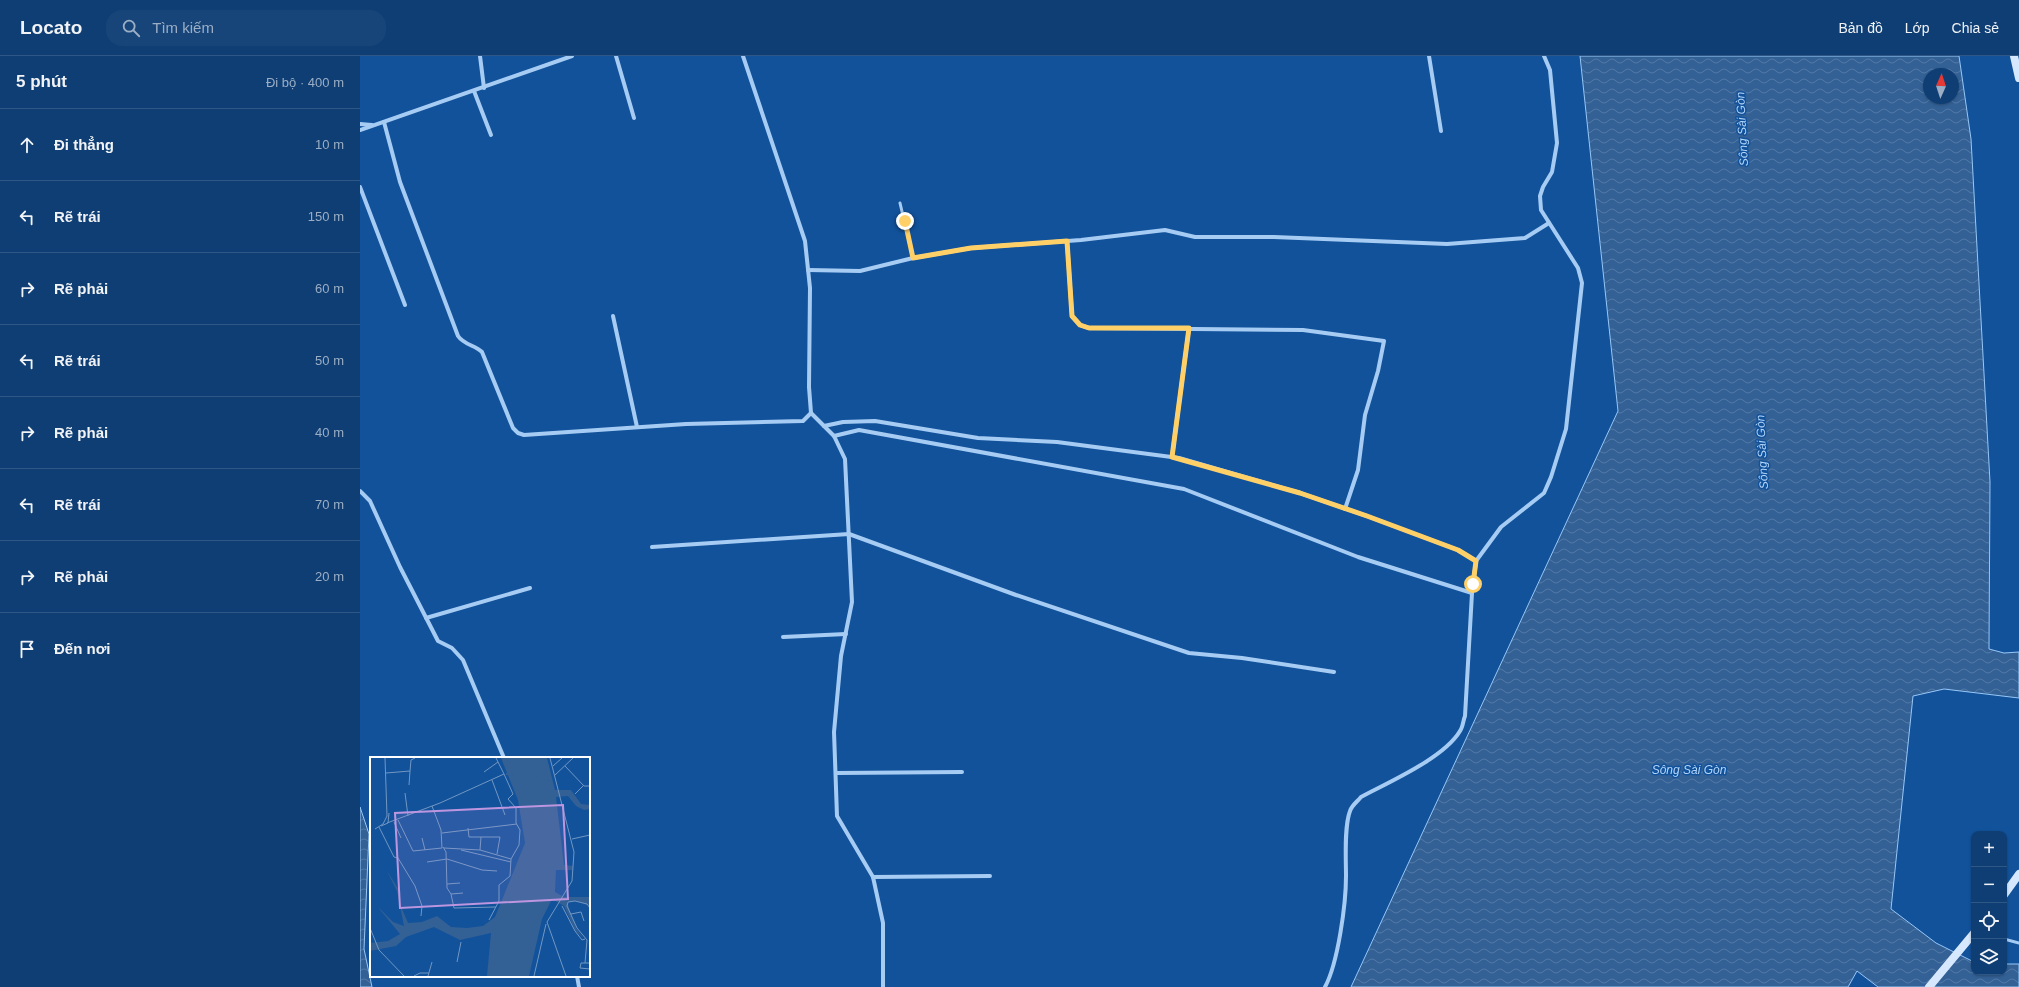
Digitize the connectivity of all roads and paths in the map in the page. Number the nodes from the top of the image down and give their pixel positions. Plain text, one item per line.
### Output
1 (480, 56) edge
2 (572, 56) edge
3 (616, 56) edge
4 (743, 56) edge
5 (1429, 56) edge
6 (1544, 56) edge
7 (2014, 56) edge
8 (2019, 78) edge
9 (484, 88) junction
10 (474, 91) junction
11 (634, 118) dead end
12 (384, 122) junction
13 (360, 124) edge
14 (374, 125) junction
15 (360, 130) edge
16 (1441, 131) dead end
17 (491, 136) dead end
18 (360, 187) edge
19 (900, 203) dead end
20 (1549, 222) junction
21 (1067, 241) junction
22 (913, 258) junction
23 (808, 270) junction
24 (405, 305) dead end
25 (613, 316) dead end
26 (1189, 328) junction
27 (811, 413) junction
28 (824, 426) junction
29 (637, 427) junction
30 (834, 436) junction
31 (1172, 457) junction
32 (360, 491) edge
33 (1345, 509) junction
34 (849, 534) junction
35 (652, 547) dead end
36 (1476, 561) junction
37 (530, 588) dead end
38 (1472, 593) junction
39 (426, 618) junction
40 (846, 634) junction
41 (783, 637) dead end
42 (1334, 672) dead end
43 (504, 757) edge
44 (962, 772) dead end
45 (837, 773) junction
46 (2019, 874) edge
47 (990, 876) dead end
48 (874, 877) junction
49 (2007, 891) edge
50 (1971, 936) edge
51 (2007, 940) edge
52 (2019, 943) edge
53 (577, 977) edge
54 (579, 987) edge
55 (882, 987) edge
56 (1325, 987) edge
57 (1929, 987) edge

1 - 9 street
2 - 9 street
3 - 11 street
4 - 23 street
5 - 16 street
6 - 20 street
7 - 8 street
9 - 10 street
10 - 12 street
10 - 17 street
12 - 14 street
12 - 29 street
13 - 14 street
14 - 15 street
18 - 24 street
19 - 22 lane
20 - 21 street
20 - 36 street
21 - 22 street
21 - 26 street
22 - 23 street
23 - 27 street
25 - 29 street
26 - 31 street
26 - 33 street
27 - 28 street
27 - 29 street
28 - 30 street
28 - 31 street
30 - 34 street
30 - 38 street
31 - 33 street
32 - 39 street
33 - 36 street
34 - 35 street
34 - 40 street
34 - 42 street
36 - 38 street
37 - 39 street
38 - 56 street
39 - 43 street
40 - 41 street
40 - 45 street
44 - 45 street
45 - 48 street
46 - 49 street
47 - 48 street
48 - 55 street
50 - 57 street
51 - 52 lane
53 - 54 street

